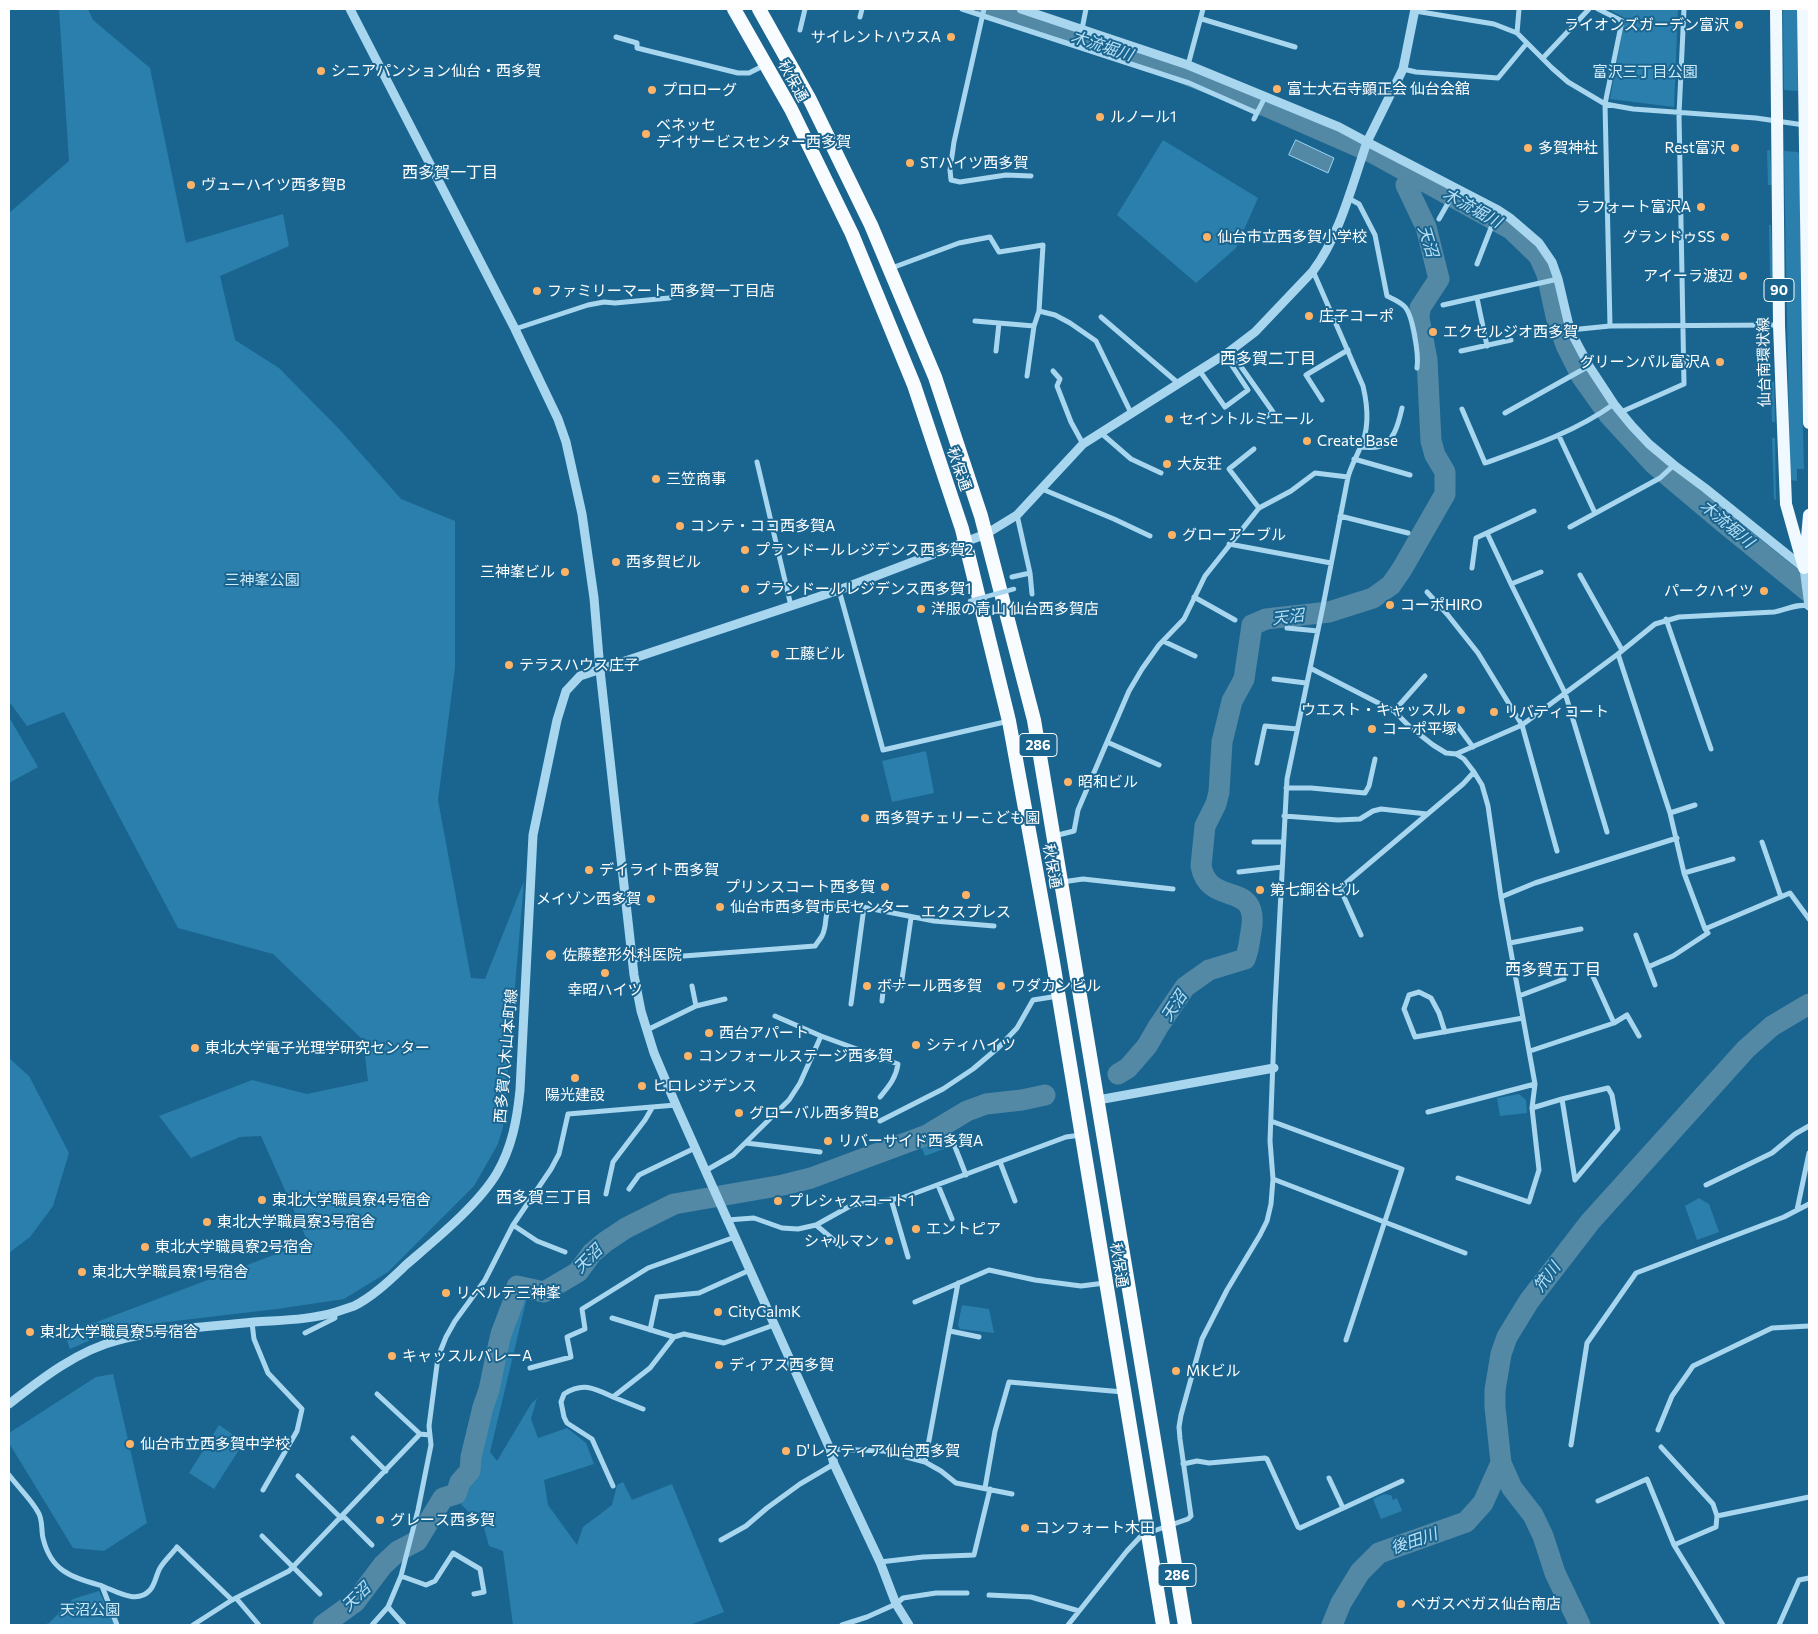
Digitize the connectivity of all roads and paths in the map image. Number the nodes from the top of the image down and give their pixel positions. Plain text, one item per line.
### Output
1 (350, 9) edge
2 (734, 9) edge
3 (758, 9) edge
4 (805, 9) edge
5 (862, 9) edge
6 (962, 9) edge
7 (1021, 9) edge
8 (1086, 9) edge
9 (1203, 9) edge
10 (1519, 9) edge
11 (1589, 9) edge
12 (1598, 9) edge
13 (1684, 9) edge
14 (1776, 9) edge
15 (1803, 9) edge
16 (1415, 10) edge
17 (983, 12) edge
18 (860, 17) dead end
19 (1202, 19) junction
20 (1082, 29) junction
21 (800, 30) dead end
22 (1517, 33) junction
23 (616, 37) dead end
24 (1527, 43) junction
25 (1807, 44) edge
26 (1129, 47) junction
27 (1295, 47) dead end
28 (1543, 58) junction
29 (1126, 59) dead end
30 (766, 65) junction
31 (1188, 65) junction
32 (1403, 69) junction
33 (1265, 98) junction
34 (1605, 104) junction
35 (1258, 112) junction
36 (1680, 114) junction
37 (1254, 119) dead end
38 (1778, 122) junction
39 (1808, 125) edge
40 (1366, 144) junction
41 (1031, 176) dead end
42 (1455, 190) junction
43 (1348, 198) junction
44 (1497, 213) junction
45 (1439, 219) dead end
46 (1477, 264) dead end
47 (889, 269) junction
48 (1313, 272) junction
49 (1556, 279) junction
50 (682, 292) dead end
51 (1477, 298) junction
52 (1443, 305) dead end
53 (1039, 311) junction
54 (1101, 316) dead end
55 (975, 320) dead end
56 (999, 323) junction
57 (1809, 325) edge
58 (1034, 326) junction
59 (1610, 326) junction
60 (1683, 326) junction
61 (1780, 326) junction
62 (515, 329) junction
63 (1570, 330) junction
64 (1511, 340) dead end
65 (1487, 346) junction
66 (1348, 350) junction
67 (1461, 351) dead end
68 (996, 352) dead end
69 (1227, 353) junction
70 (1417, 368) dead end
71 (1587, 368) junction
72 (1198, 370) junction
73 (1053, 371) dead end
74 (1027, 376) dead end
75 (1178, 383) junction
76 (1322, 400) dead end
77 (1612, 406) junction
78 (1402, 408) dead end
79 (1462, 409) dead end
80 (1621, 412) junction
81 (1131, 413) junction
82 (1505, 413) dead end
83 (1260, 421) dead end
84 (1809, 423) edge
85 (1101, 433) junction
86 (1559, 436) junction
87 (1083, 444) junction
88 (1361, 447) junction
89 (1254, 449) dead end
90 (1354, 459) junction
91 (757, 462) dead end
92 (1672, 467) junction
93 (1161, 473) dead end
94 (1410, 475) dead end
95 (1348, 477) junction
96 (1042, 489) junction
97 (1259, 508) junction
98 (1534, 511) dead end
99 (1595, 513) junction
100 (1809, 514) edge
101 (1017, 515) junction
102 (1340, 516) junction
103 (1570, 527) dead end
104 (1408, 532) dead end
105 (1488, 533) junction
106 (986, 534) junction
107 (1150, 536) dead end
108 (965, 542) junction
109 (1230, 544) junction
110 (1331, 563) junction
111 (1472, 568) dead end
112 (1541, 572) dead end
113 (1030, 573) junction
114 (1806, 573) edge
115 (1580, 575) dead end
116 (1007, 579) junction
117 (1511, 584) junction
118 (1014, 589) dead end
119 (839, 590) junction
120 (1427, 592) dead end
121 (1032, 594) dead end
122 (1194, 597) junction
123 (970, 601) dead end
124 (791, 606) junction
125 (1809, 606) edge
126 (1235, 620) dead end
127 (1666, 620) junction
128 (1287, 628) dead end
129 (1318, 631) junction
130 (1163, 641) junction
131 (1620, 652) junction
132 (1195, 656) dead end
133 (1310, 668) junction
134 (600, 670) junction
135 (1425, 676) dead end
136 (1274, 678) dead end
137 (1306, 683) junction
138 (1565, 693) junction
139 (1394, 711) junction
140 (1010, 721) junction
141 (1456, 724) dead end
142 (1522, 725) junction
143 (1297, 729) junction
144 (1107, 742) junction
145 (1473, 746) junction
146 (1711, 749) dead end
147 (1456, 754) junction
148 (1375, 758) dead end
149 (1257, 763) dead end
150 (1159, 765) dead end
151 (1474, 772) junction
152 (1286, 788) junction
153 (1695, 805) dead end
154 (1670, 813) junction
155 (1427, 814) junction
156 (1284, 816) junction
157 (1608, 832) dead end
158 (1053, 836) junction
159 (1676, 838) junction
160 (1254, 842) dead end
161 (1283, 842) junction
162 (1762, 842) dead end
163 (1557, 851) dead end
164 (1733, 859) dead end
165 (1282, 867) junction
166 (1239, 872) dead end
167 (1684, 874) junction
168 (1061, 882) junction
169 (1173, 889) dead end
170 (1502, 897) junction
171 (1781, 897) junction
172 (864, 907) junction
173 (911, 918) junction
174 (1809, 919) edge
175 (994, 926) dead end
176 (1581, 928) dead end
177 (1705, 929) junction
178 (1361, 934) dead end
179 (1636, 935) dead end
180 (1510, 943) junction
181 (631, 960) junction
182 (1648, 967) junction
183 (1591, 972) dead end
184 (1564, 979) dead end
185 (692, 986) dead end
186 (1655, 986) dead end
187 (1058, 996) junction
188 (1519, 996) junction
189 (724, 999) dead end
190 (882, 1001) dead end
191 (851, 1004) dead end
192 (696, 1006) junction
193 (775, 1016) dead end
194 (1523, 1018) junction
195 (1614, 1023) junction
196 (647, 1030) junction
197 (1445, 1032) junction
198 (821, 1036) junction
199 (1639, 1036) dead end
200 (1530, 1051) junction
201 (1274, 1068) junction
202 (1535, 1084) junction
203 (880, 1097) dead end
204 (1562, 1099) junction
205 (1098, 1100) junction
206 (676, 1105) junction
207 (652, 1108) junction
208 (1532, 1108) junction
209 (1428, 1112) dead end
210 (880, 1121) dead end
211 (1271, 1121) junction
212 (1809, 1126) edge
213 (950, 1134) dead end
214 (1081, 1135) junction
215 (746, 1143) junction
216 (695, 1148) junction
217 (820, 1152) dead end
218 (1809, 1153) edge
219 (1000, 1162) junction
220 (705, 1171) junction
221 (966, 1175) junction
222 (1458, 1178) dead end
223 (1273, 1179) junction
224 (938, 1185) junction
225 (1706, 1185) dead end
226 (629, 1189) dead end
227 (606, 1194) dead end
228 (891, 1199) junction
229 (1015, 1201) dead end
230 (1809, 1204) edge
231 (1797, 1210) junction
232 (952, 1219) dead end
233 (727, 1220) junction
234 (1386, 1224) junction
235 (513, 1225) junction
236 (816, 1225) junction
237 (735, 1237) junction
238 (841, 1246) dead end
239 (565, 1252) dead end
240 (1465, 1253) dead end
241 (908, 1257) dead end
242 (750, 1270) junction
243 (958, 1283) junction
244 (1106, 1283) junction
245 (915, 1302) dead end
246 (334, 1312) junction
247 (612, 1318) dead end
248 (252, 1322) junction
249 (774, 1325) junction
250 (1809, 1326) edge
251 (650, 1330) junction
252 (950, 1331) junction
253 (305, 1333) dead end
254 (674, 1337) junction
255 (979, 1337) dead end
256 (1346, 1340) dead end
257 (530, 1368) dead end
258 (1124, 1392) junction
259 (376, 1394) dead end
260 (613, 1397) junction
261 (9, 1404) edge
262 (643, 1409) dead end
263 (1658, 1430) dead end
264 (420, 1434) junction
265 (430, 1435) junction
266 (353, 1438) dead end
267 (1571, 1445) dead end
268 (1661, 1447) dead end
269 (830, 1449) junction
270 (925, 1462) junction
271 (834, 1464) junction
272 (1183, 1464) junction
273 (386, 1471) junction
274 (9, 1475) edge
275 (298, 1476) dead end
276 (1329, 1478) dead end
277 (1402, 1480) dead end
278 (613, 1486) dead end
279 (987, 1489) junction
280 (263, 1490) dead end
281 (1012, 1494) dead end
282 (1809, 1497) edge
283 (1598, 1501) dead end
284 (1343, 1508) junction
285 (1718, 1516) junction
286 (342, 1517) junction
287 (1169, 1525) junction
288 (1147, 1533) junction
289 (262, 1536) dead end
290 (721, 1540) dead end
291 (372, 1545) dead end
292 (1674, 1545) junction
293 (880, 1562) junction
294 (293, 1567) junction
295 (401, 1576) junction
296 (1809, 1578) edge
297 (102, 1586) junction
298 (320, 1594) dead end
299 (474, 1594) dead end
300 (967, 1594) dead end
301 (989, 1595) dead end
302 (234, 1599) junction
303 (896, 1604) junction
304 (388, 1608) junction
305 (1080, 1611) junction
306 (117, 1625) edge
307 (193, 1625) edge
308 (259, 1625) edge
309 (372, 1625) edge
310 (404, 1625) edge
311 (842, 1625) edge
312 (909, 1625) edge
313 (1068, 1625) edge
314 (1163, 1625) edge
315 (1185, 1625) edge
316 (1723, 1625) edge
317 (1779, 1625) edge

1 - 62 street
2 - 30 highway, 秋保通 / 286
3 - 47 highway, 秋保通 / 286
4 - 21 street
5 - 18 street
6 - 17 street
7 - 20 street
8 - 20 street
9 - 19 street
10 - 22 street
11 - 28 street
12 - 34 street
13 - 36 street
14 - 38 main road, 仙台南環状線 / 90
15 - 25 main road, 90
16 - 22 street
16 - 32 street, 西多賀八木山本町線
17 - 35 street
17 - 41 street
19 - 27 street
19 - 31 street
20 - 26 street
22 - 24 street
23 - 30 street
24 - 28 street
24 - 32 street
25 - 39 main road, 90
26 - 29 street
26 - 31 street
28 - 34 street
30 - 108 highway, 秋保通 / 286
31 - 33 street
32 - 40 street, 西多賀八木山本町線
33 - 35 street
33 - 40 street
34 - 36 street
34 - 59 street
35 - 37 street
36 - 38 street
36 - 60 street
38 - 39 street
38 - 61 main road, 仙台南環状線 / 90
39 - 57 main road, 90
40 - 42 street
40 - 43 street, 西多賀八木山本町線
42 - 44 street
42 - 45 street
43 - 48 street, 西多賀八木山本町線
43 - 70 street
44 - 46 street
44 - 49 street
47 - 53 street
47 - 106 highway, 秋保通 / 286
48 - 66 street
48 - 69 street, 西多賀八木山本町線
49 - 51 street
49 - 63 street
50 - 62 street
51 - 52 street
51 - 65 street
53 - 58 street
53 - 81 street
54 - 75 street
55 - 56 street
56 - 58 street
56 - 68 street
57 - 84 main road, 90
58 - 74 street
59 - 60 street
59 - 63 street
60 - 61 street
60 - 80 street
61 - 114 main road, 仙台南環状線 / 90
62 - 134 street
63 - 71 street
64 - 65 street
65 - 67 street
66 - 76 street
66 - 88 street
69 - 72 street, 西多賀八木山本町線
69 - 72 street
69 - 83 street
71 - 77 street
71 - 82 street
72 - 75 street, 西多賀八木山本町線
73 - 87 street
75 - 81 street, 西多賀八木山本町線
77 - 80 street
77 - 86 street
78 - 88 street
79 - 86 street
80 - 92 street
81 - 85 street, 西多賀八木山本町線
85 - 87 street, 西多賀八木山本町線
85 - 93 street
86 - 99 street
87 - 96 street, 西多賀八木山本町線
88 - 90 street
89 - 97 street
90 - 94 street
90 - 95 street
91 - 124 street
92 - 99 street
92 - 114 street
95 - 97 street
95 - 102 street
96 - 101 street, 西多賀八木山本町線
96 - 107 street
97 - 109 street
98 - 105 street
99 - 103 street
100 - 114 main road
101 - 106 street, 西多賀八木山本町線
101 - 113 street
102 - 104 street
102 - 110 street
105 - 111 street
105 - 117 street
106 - 108 street, 西多賀八木山本町線
106 - 116 highway, 秋保通 / 286
108 - 119 street, 西多賀八木山本町線
108 - 140 highway, 秋保通 / 286
109 - 110 street
109 - 122 street
110 - 129 street
112 - 117 street
113 - 116 street
113 - 121 street
114 - 125 street
115 - 131 street
116 - 158 highway, 秋保通 / 286
117 - 138 street
118 - 123 street, bridge
119 - 124 street, 西多賀八木山本町線
119 - 140 street
120 - 142 street
122 - 126 street
122 - 130 street
124 - 134 street, 西多賀八木山本町線
125 - 127 street
127 - 131 street
127 - 146 street
128 - 129 street
129 - 133 street
130 - 132 street
130 - 144 street
131 - 138 street
131 - 154 street
133 - 137 street
133 - 139 street
134 - 181 street
134 - 246 street, 西多賀八木山本町線
135 - 139 street
136 - 137 street
137 - 143 street
138 - 142 street
138 - 157 street
139 - 147 street
140 - 187 highway, 秋保通 / 286
141 - 145 street
142 - 145 street
142 - 163 street
143 - 149 street
143 - 152 street
144 - 150 street
144 - 158 street
145 - 147 street
147 - 151 street
148 - 152 street
151 - 155 street
151 - 170 street
152 - 156 street
153 - 154 street
154 - 159 street
155 - 156 street
155 - 178 street
156 - 161 street
158 - 168 highway, 秋保通 / 286
159 - 167 street
159 - 170 street
160 - 161 street
161 - 165 street
162 - 171 street
164 - 167 street
165 - 166 street
165 - 201 street
167 - 177 street
168 - 169 street
168 - 205 highway, 秋保通 / 286
170 - 180 street
171 - 174 street
171 - 177 street
172 - 173 street
172 - 181 street
172 - 191 street
173 - 175 street
173 - 190 street
176 - 180 street
177 - 182 street
179 - 182 street
180 - 188 street
181 - 196 street
182 - 186 street
183 - 195 street
184 - 188 street
185 - 192 street
187 - 210 street
187 - 214 highway, 秋保通 / 286
188 - 194 street
189 - 192 street
192 - 196 street
193 - 198 street
194 - 197 street
194 - 200 street
195 - 199 street
195 - 200 street
196 - 206 street
197 - 197 street
198 - 203 street
198 - 215 street
200 - 202 street
201 - 205 street
201 - 211 street
202 - 208 street
202 - 209 street
204 - 204 street
204 - 208 street
205 - 287 highway, 秋保通 / 286
206 - 207 street
206 - 216 street
207 - 227 street
207 - 235 street
208 - 222 street
211 - 223 street
211 - 234 street
212 - 225 street
213 - 221 street
214 - 219 street
214 - 244 highway, 秋保通 / 286
215 - 217 street
215 - 220 street
216 - 220 street
216 - 226 street
218 - 231 street
219 - 221 street
219 - 229 street
220 - 233 street
221 - 224 street
223 - 234 street
223 - 272 street
224 - 228 street
224 - 232 street
228 - 236 street
228 - 241 street
230 - 231 street
231 - 267 street
233 - 236 street
233 - 237 street
234 - 240 street
234 - 256 street
235 - 239 street
235 - 265 street
236 - 238 street
237 - 242 street
237 - 257 street
242 - 249 street
242 - 251 street
243 - 244 street
243 - 245 street
243 - 252 street
244 - 258 highway, 秋保通 / 286
246 - 248 street, 西多賀八木山本町線
246 - 253 street
247 - 251 street
248 - 261 street, 西多賀八木山本町線
248 - 280 street
249 - 254 street
249 - 269 street
250 - 263 street
251 - 254 street
252 - 255 street
252 - 270 street
254 - 260 street
258 - 279 street
258 - 288 highway, 秋保通 / 286
259 - 264 street
260 - 262 street
260 - 278 street
264 - 265 street
264 - 273 street
265 - 295 street
266 - 273 street
268 - 285 street
269 - 270 street
269 - 271 street
270 - 279 street
271 - 290 street
271 - 293 street
272 - 284 street
272 - 287 street
273 - 286 street
274 - 297 street
275 - 286 street
276 - 284 street
277 - 284 street
279 - 281 street
279 - 293 street
282 - 285 street
283 - 292 street
285 - 292 street
286 - 291 street
286 - 294 street
287 - 288 street
287 - 315 highway, 秋保通 / 286
288 - 305 street
288 - 314 highway, 秋保通 / 286
289 - 294 street
292 - 316 street
293 - 303 street
294 - 298 street
294 - 302 street
295 - 299 street
295 - 304 street
296 - 317 street
297 - 302 street
297 - 306 street
300 - 303 street
301 - 305 street
302 - 307 street
302 - 308 street
303 - 311 street
303 - 312 street
304 - 309 street
304 - 310 street
305 - 313 street

